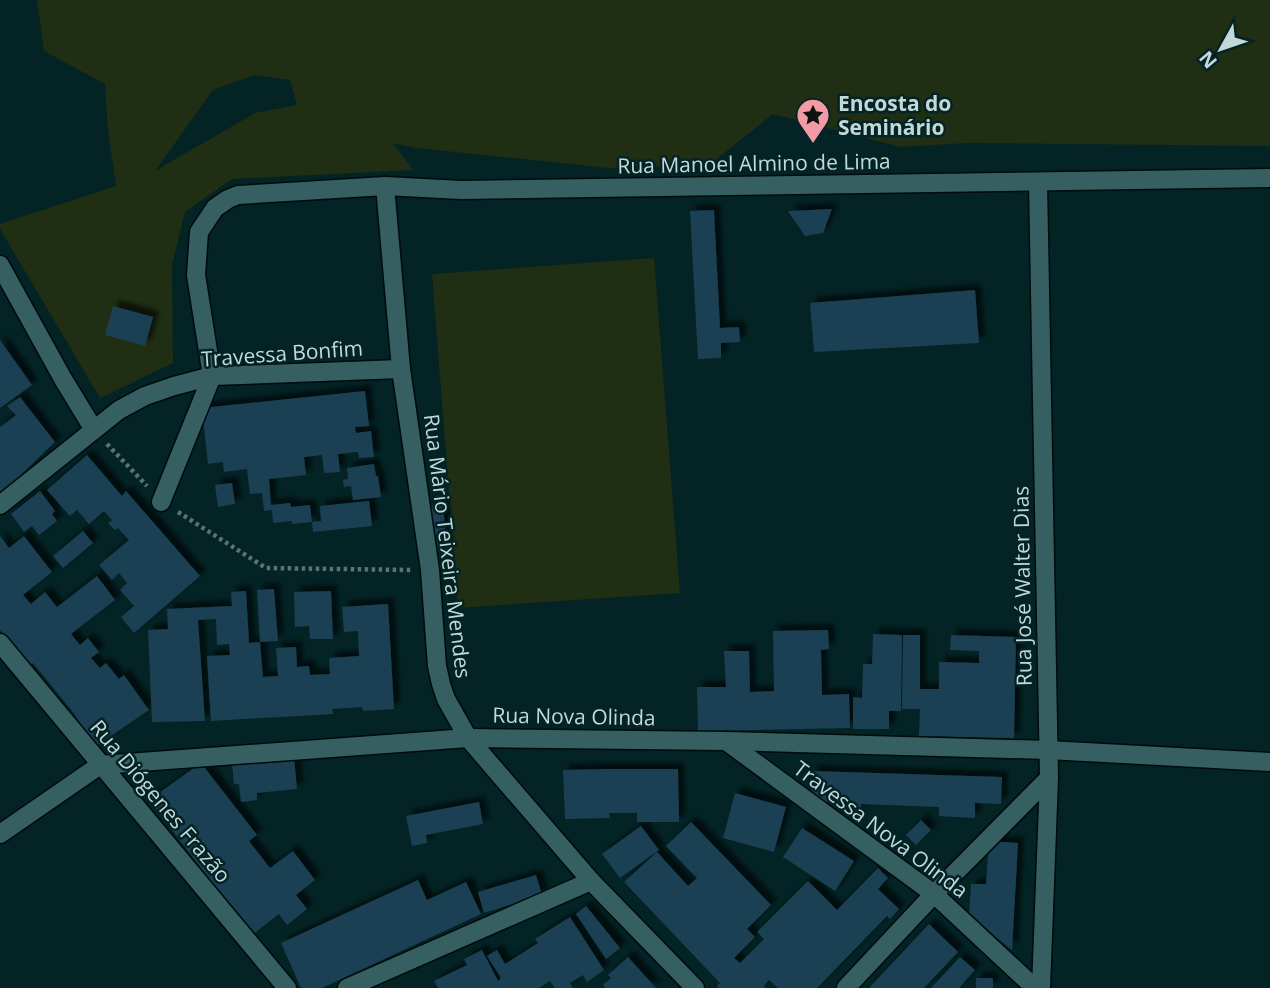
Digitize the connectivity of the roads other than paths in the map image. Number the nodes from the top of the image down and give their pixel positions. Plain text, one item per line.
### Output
1 (1270, 178) edge
2 (1038, 182) junction
3 (385, 186) junction
4 (0, 265) edge
5 (401, 369) junction
6 (212, 376) junction
7 (94, 430) junction
8 (161, 502) road end
9 (0, 505) edge
10 (0, 643) edge
11 (468, 738) junction
12 (726, 741) junction
13 (1048, 750) junction
14 (1270, 762) edge
15 (100, 765) junction
16 (1049, 778) junction
17 (0, 834) edge
18 (591, 881) junction
19 (934, 894) junction
20 (287, 988) edge
21 (347, 988) edge
22 (695, 988) edge
23 (846, 988) edge
24 (1035, 988) edge
25 (1041, 988) edge

1 - 2 street, Rua Manoel Almino de Lima
2 - 3 street, Rua Manoel Almino de Lima
2 - 13 street, Rua José Walter Dias
3 - 5 street, Rua Mário Teixeira Mendes
3 - 6 street, Rua Manoel Almino de Lima
4 - 7 street
5 - 6 street, Travessa Bonfim
5 - 11 street, Rua Mário Teixeira Mendes
6 - 7 street, Travessa Bonfim
6 - 8 street
7 - 9 street, Travessa Bonfim
10 - 15 street, Rua Diógenes Frazão
11 - 12 street, Rua Nova Olinda
11 - 15 street, Rua Nova Olinda
11 - 18 street, Rua Mário Teixeira Mendes
12 - 13 street, Rua Nova Olinda
12 - 19 street, Travessa Nova Olinda
13 - 14 street, Rua Nova Olinda
13 - 16 street, Rua José Walter Dias
15 - 17 street
15 - 20 street, Rua Diógenes Frazão
16 - 19 street
16 - 25 street, Rua José Walter Dias
18 - 21 street
18 - 22 street, Rua Mário Teixeira Mendes
19 - 23 street
19 - 24 street, Travessa Nova Olinda

